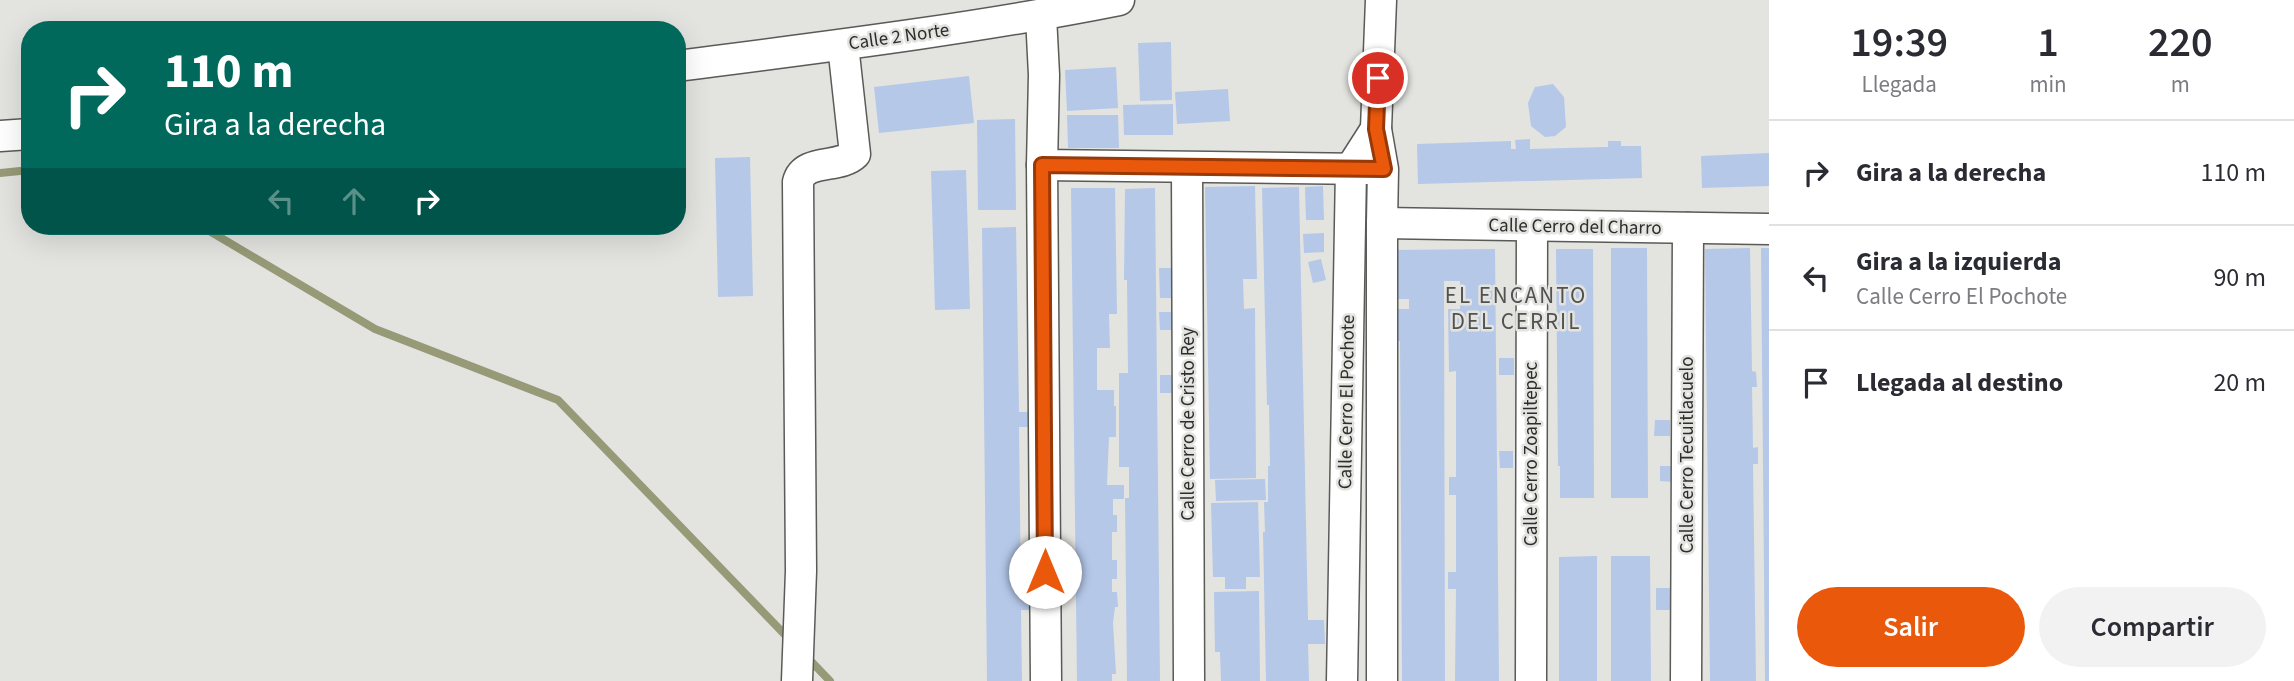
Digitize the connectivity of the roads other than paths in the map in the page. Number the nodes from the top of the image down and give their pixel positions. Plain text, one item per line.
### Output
1 (1119, 0) edge
2 (1381, 0) edge
3 (1041, 16) junction
4 (843, 45) junction
5 (686, 65) edge
6 (1376, 129) junction
7 (21, 135) edge
8 (0, 136) edge
9 (1042, 165) junction
10 (1187, 168) junction
11 (1351, 168) junction
12 (1384, 169) junction
13 (1382, 223) junction
14 (1532, 226) junction
15 (1688, 228) junction
16 (1769, 229) edge
17 (797, 681) edge
18 (1046, 681) edge
19 (1189, 681) edge
20 (1342, 681) edge
21 (1382, 681) edge
22 (1531, 681) edge
23 (1686, 681) edge

1 - 3 street, Calle 2 Norte
2 - 6 street, Calle Cerro El Pochote
3 - 4 street, Calle 2 Norte
3 - 9 street
4 - 5 street, Calle 2 Norte
4 - 17 street
6 - 11 street
6 - 12 street, Calle Cerro El Pochote
7 - 8 street
9 - 10 street
9 - 18 street
10 - 11 street
10 - 19 street, Calle Cerro de Cristo Rey
11 - 12 street
11 - 20 street, Calle Cerro El Pochote
12 - 13 street, Calle Cerro El Pochote
13 - 14 street, Calle Cerro del Charro
13 - 21 street, Calle Cerro El Pochote
14 - 15 street, Calle Cerro del Charro
14 - 22 street, Calle Cerro Zoapiltepec
15 - 16 street, Calle Cerro del Charro
15 - 23 street, Calle Cerro Tecuitlacuelo

